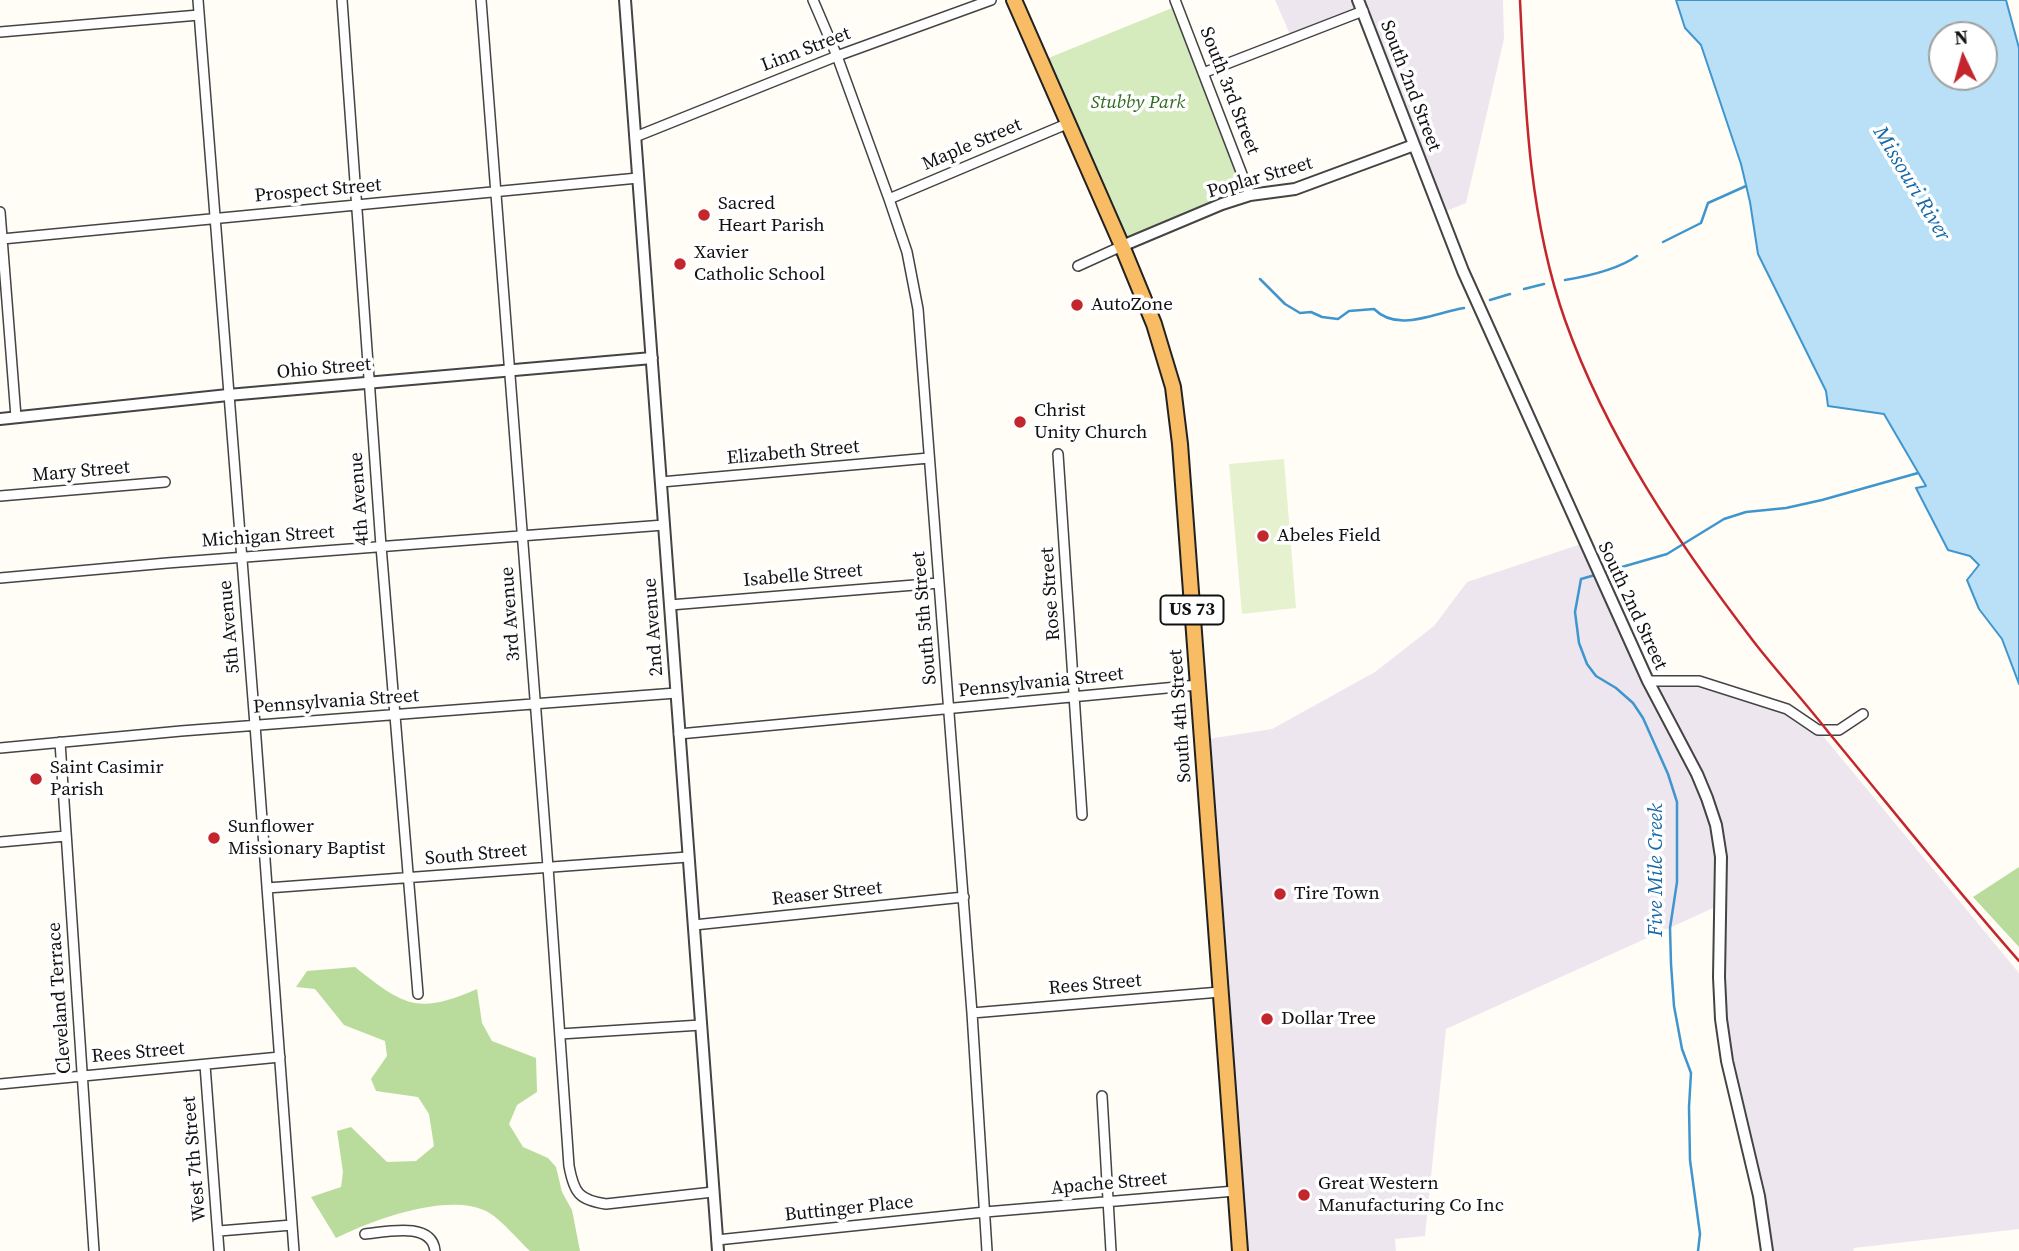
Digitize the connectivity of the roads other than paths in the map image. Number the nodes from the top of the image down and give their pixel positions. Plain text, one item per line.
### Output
1 (198, 0) edge
2 (342, 0) edge
3 (481, 0) edge
4 (625, 0) edge
5 (813, 0) edge
6 (991, 0) edge
7 (1014, 0) edge
8 (1175, 0) edge
9 (1358, 0) edge
10 (1363, 11) junction
11 (199, 15) junction
12 (0, 33) edge
13 (837, 56) junction
14 (1203, 73) junction
15 (1069, 123) junction
16 (635, 138) junction
17 (1414, 145) junction
18 (638, 178) junction
19 (497, 191) junction
20 (1250, 195) junction
21 (889, 199) junction
22 (358, 204) junction
23 (0, 212) edge
24 (215, 218) junction
25 (2, 239) junction
26 (1122, 246) junction
27 (1078, 266) dead end
28 (652, 358) junction
29 (510, 369) junction
30 (369, 382) junction
31 (228, 395) junction
32 (16, 417) junction
33 (0, 419) edge
34 (1058, 454) dead end
35 (929, 458) junction
36 (165, 482) dead end
37 (661, 482) junction
38 (0, 496) edge
39 (664, 525) junction
40 (523, 536) junction
41 (381, 546) junction
42 (242, 557) junction
43 (0, 578) edge
44 (939, 583) junction
45 (670, 605) junction
46 (1648, 681) junction
47 (1198, 685) junction
48 (676, 693) junction
49 (1075, 697) junction
50 (536, 705) junction
51 (950, 709) junction
52 (1863, 714) dead end
53 (395, 715) junction
54 (255, 725) junction
55 (679, 734) junction
56 (60, 742) junction
57 (0, 748) edge
58 (1082, 816) dead end
59 (66, 836) junction
60 (0, 842) edge
61 (688, 857) junction
62 (548, 867) junction
63 (409, 878) junction
64 (267, 888) junction
65 (964, 897) junction
66 (694, 925) junction
67 (1220, 992) junction
68 (418, 994) dead end
69 (972, 1013) junction
70 (701, 1026) junction
71 (560, 1034) junction
72 (279, 1057) junction
73 (205, 1065) junction
74 (83, 1075) junction
75 (0, 1084) edge
76 (1102, 1096) dead end
77 (1235, 1191) junction
78 (713, 1192) junction
79 (1108, 1202) junction
80 (985, 1212) junction
81 (292, 1225) junction
82 (219, 1231) junction
83 (365, 1234) dead end
84 (717, 1246) edge
85 (94, 1251) edge
86 (219, 1251) edge
87 (294, 1251) edge
88 (435, 1251) edge
89 (987, 1251) edge
90 (1111, 1251) edge
91 (1240, 1251) edge
92 (1767, 1251) edge

1 - 11 street, 5th Avenue
2 - 22 street, 4th Avenue
3 - 19 street, 3rd Avenue
4 - 16 street, 2nd Avenue
5 - 13 street, South 5th Street
6 - 13 street, Linn Street
7 - 15 highway, South 4th Street / US 73
8 - 14 street, South 3rd Street
9 - 10 street, South 2nd Street
10 - 14 street
10 - 17 street, South 2nd Street
11 - 12 street
11 - 24 street, 5th Avenue
13 - 16 street, Linn Street
13 - 21 street, South 5th Street
14 - 20 street, South 3rd Street
15 - 21 street, Maple Street
15 - 26 highway, South 4th Street / US 73
16 - 18 street, 2nd Avenue
17 - 20 street, Poplar Street
17 - 46 street, South 2nd Street
18 - 19 street, Prospect Street
18 - 28 street, 2nd Avenue
19 - 22 street, Prospect Street
19 - 29 street, 3rd Avenue
20 - 26 street, Poplar Street
21 - 35 street, South 5th Street
22 - 24 street, Prospect Street
22 - 30 street, 4th Avenue
23 - 25 street
24 - 25 street, Prospect Street
24 - 31 street, 5th Avenue
25 - 32 street
26 - 27 street, Poplar Street
26 - 47 highway, South 4th Street / US 73
28 - 29 street, Ohio Street
28 - 37 street, 2nd Avenue
29 - 30 street, Ohio Street
29 - 40 street, 3rd Avenue
30 - 31 street, Ohio Street
30 - 41 street, 4th Avenue
31 - 32 street, Ohio Street
31 - 42 street, 5th Avenue
32 - 33 street, Ohio Street
34 - 49 street, Rose Street
35 - 37 street, Elizabeth Street
35 - 44 street, South 5th Street
36 - 38 street, Mary Street
37 - 39 street, 2nd Avenue
39 - 40 street, Michigan Street
39 - 45 street, 2nd Avenue
40 - 41 street, Michigan Street
40 - 50 street, 3rd Avenue
41 - 42 street, Michigan Street
41 - 53 street, 4th Avenue
42 - 43 street, Michigan Street
42 - 54 street, 5th Avenue
44 - 45 street, Isabelle Street
44 - 51 street, South 5th Street
45 - 48 street, 2nd Avenue
46 - 52 street
46 - 92 street, South 2nd Street
47 - 49 street, Pennsylvania Street
47 - 67 highway, South 4th Street / US 73
48 - 50 street, Pennsylvania Street
48 - 55 street, 2nd Avenue
49 - 51 street, Pennsylvania Street
49 - 58 street, Rose Street
50 - 53 street, Pennsylvania Street
50 - 62 street, 3rd Avenue
51 - 55 street, Pennsylvania Street
51 - 65 street, South 5th Street
53 - 54 street, Pennsylvania Street
53 - 63 street, 4th Avenue
54 - 56 street, Pennsylvania Street
54 - 64 street, 5th Avenue
55 - 61 street, 2nd Avenue
56 - 57 street, Pennsylvania Street
56 - 59 street, Cleveland Terrace
59 - 60 street
59 - 74 street, Cleveland Terrace
61 - 62 street, South Street
61 - 66 street, 2nd Avenue
62 - 63 street, South Street
62 - 71 street, 3rd Avenue
63 - 64 street, South Street
63 - 68 street, 4th Avenue
64 - 72 street, 5th Avenue
65 - 66 street, Reaser Street
65 - 69 street, South 5th Street
66 - 70 street, 2nd Avenue
67 - 69 street, Rees Street
67 - 77 highway, South 4th Street / US 73
69 - 80 street, South 5th Street
70 - 71 street
70 - 78 street, 2nd Avenue
71 - 78 street, 3rd Avenue
72 - 73 street, Rees Street
72 - 81 street, 5th Avenue
73 - 74 street, Rees Street
73 - 82 street, West 7th Street
74 - 75 street, Rees Street
74 - 85 street, Cleveland Terrace
76 - 79 street
77 - 79 street, Apache Street
77 - 91 highway, South 4th Street / US 73
78 - 84 street, 2nd Avenue
79 - 80 street, Apache Street
79 - 90 street
80 - 84 street, Buttinger Place
80 - 89 street, South 5th Street
81 - 82 street
81 - 87 street, 5th Avenue
82 - 86 street, West 7th Street
83 - 88 street

